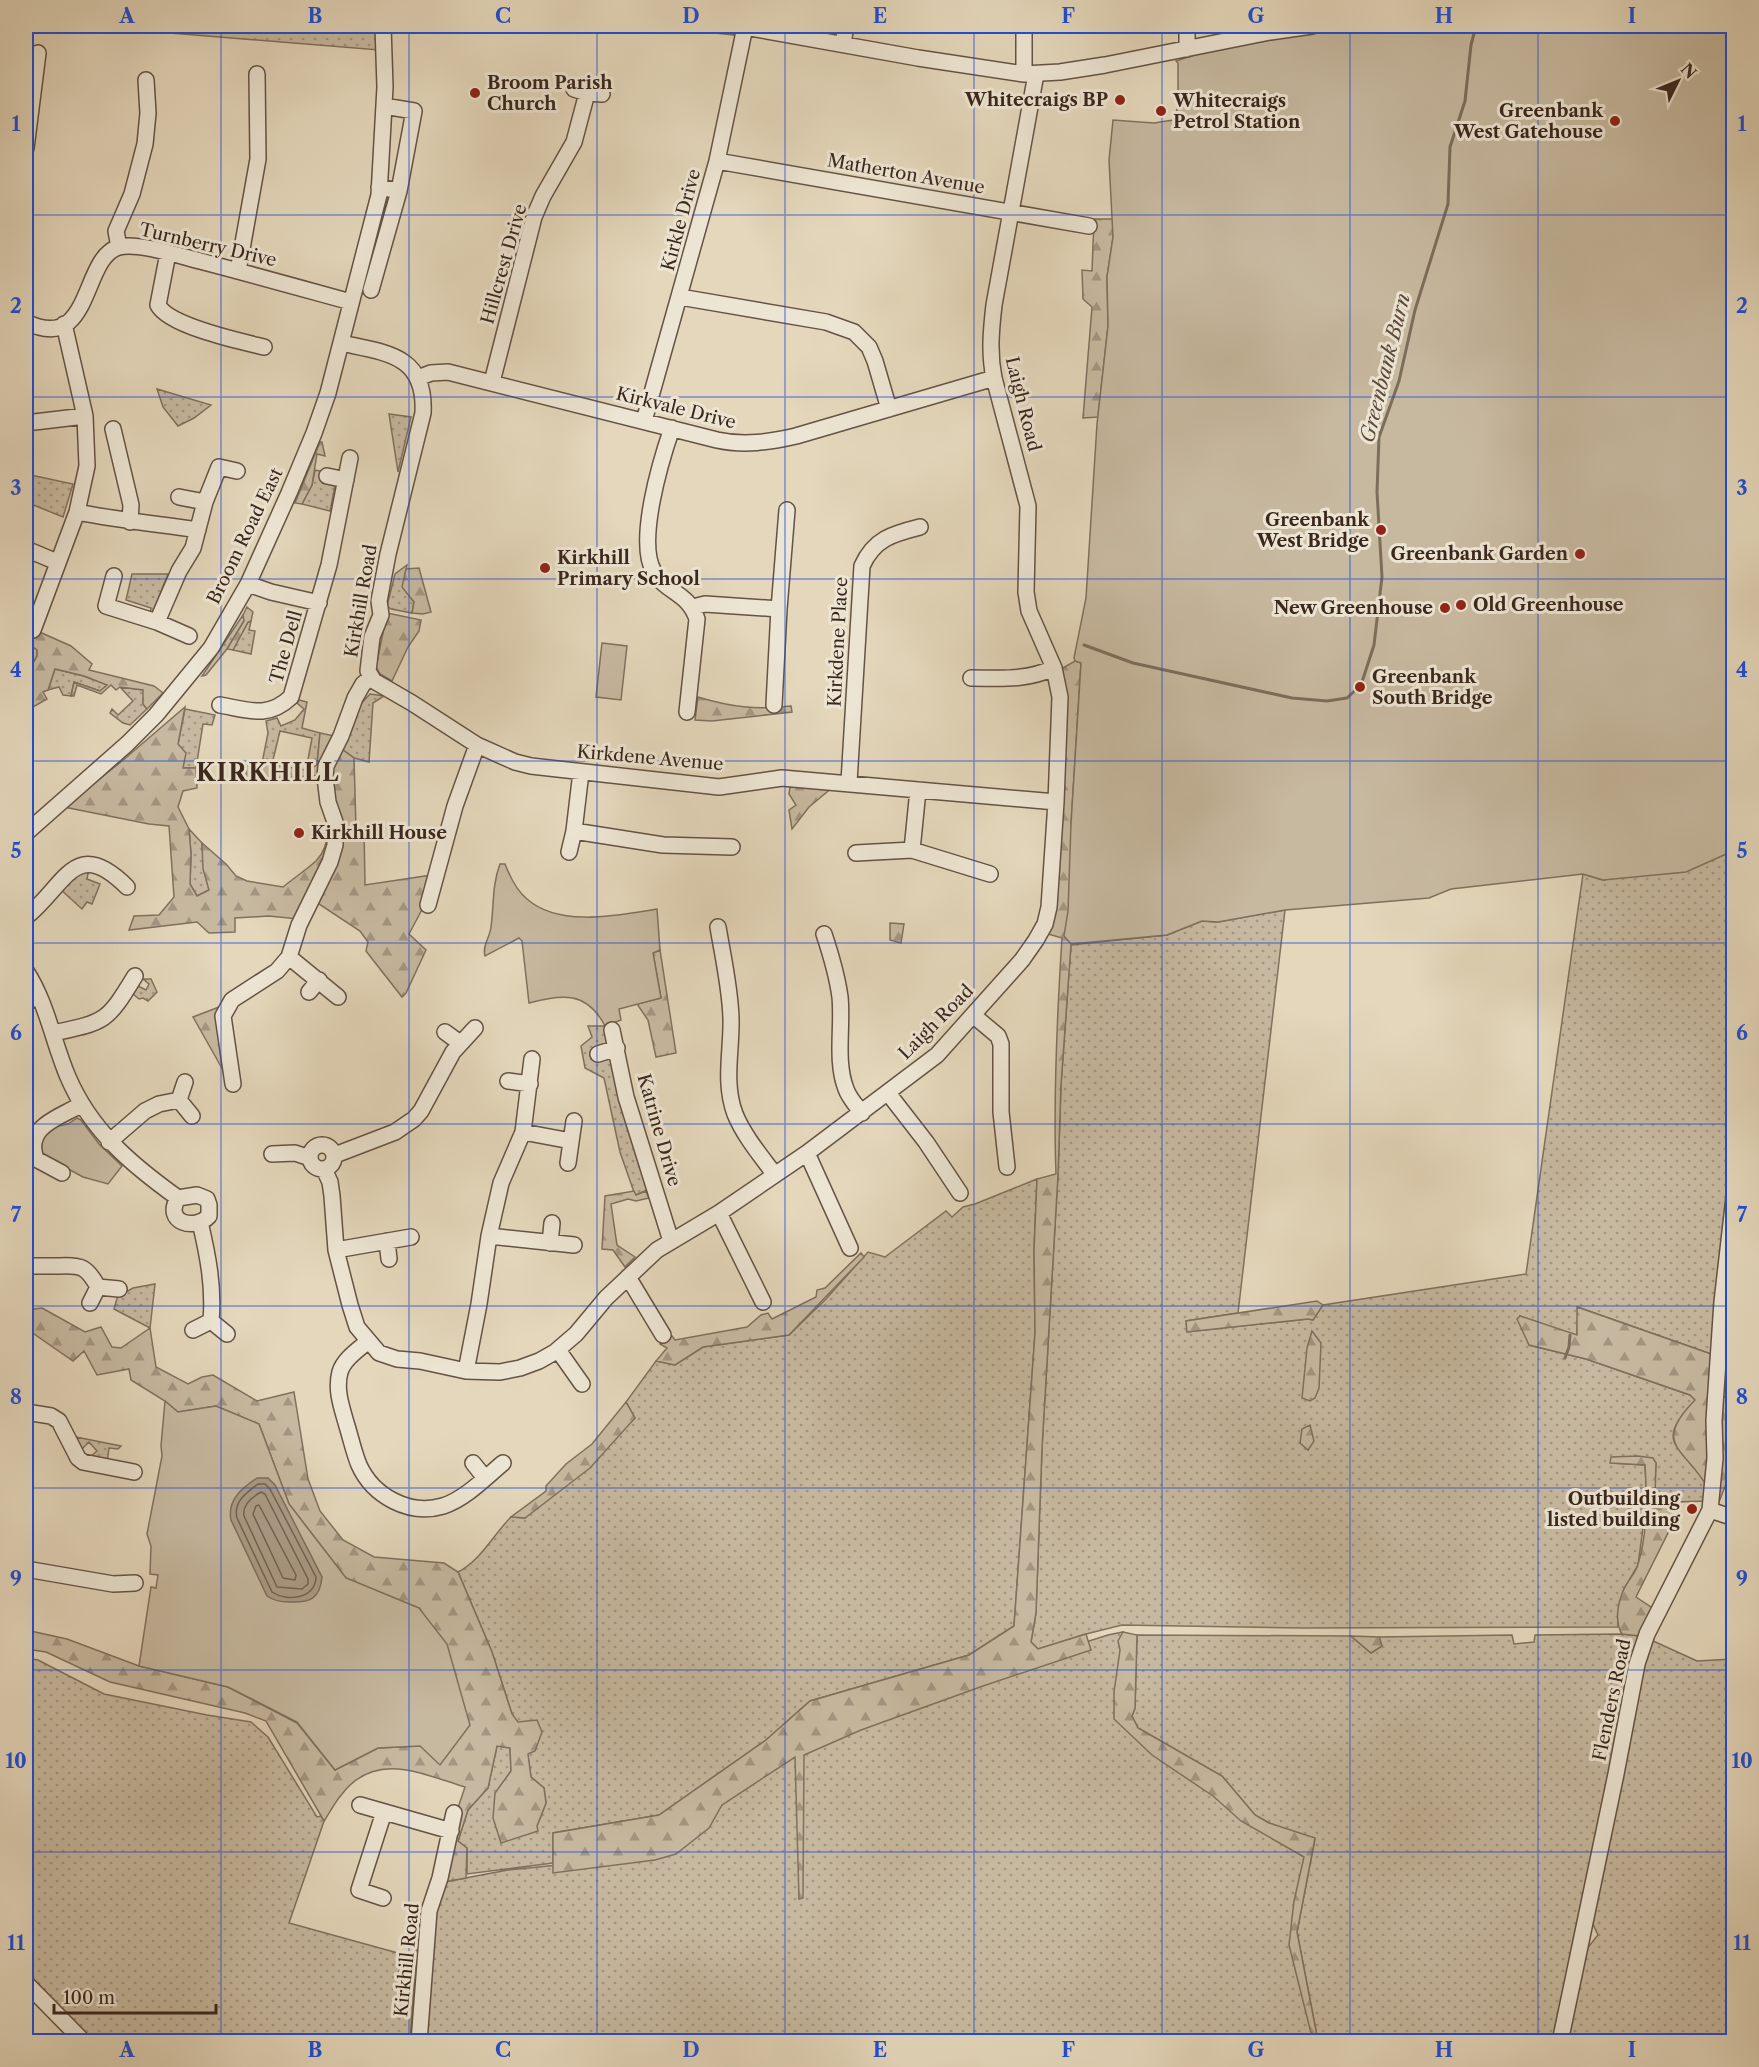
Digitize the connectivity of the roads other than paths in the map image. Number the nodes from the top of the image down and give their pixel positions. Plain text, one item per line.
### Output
1 (383, 26) edge
2 (742, 26) edge
3 (846, 26) edge
4 (1024, 26) edge
5 (1187, 26) edge
6 (1312, 26) edge
7 (843, 44) junction
8 (1187, 49) junction
9 (38, 53) dead end
10 (257, 74) dead end
11 (1030, 74) junction
12 (146, 80) dead end
13 (588, 92) dead end
14 (384, 106) junction
15 (26, 148) edge
16 (717, 161) junction
17 (379, 187) junction
18 (399, 191) junction
19 (1011, 212) junction
20 (1089, 226) dead end
21 (118, 247) junction
22 (168, 253) junction
23 (238, 271) junction
24 (371, 290) dead end
25 (680, 297) junction
26 (351, 302) junction
27 (26, 322) edge
28 (64, 324) junction
29 (341, 343) junction
30 (264, 347) dead end
31 (418, 378) junction
32 (994, 378) junction
33 (492, 382) junction
34 (889, 409) junction
35 (85, 416) junction
36 (644, 421) junction
37 (26, 423) edge
38 (672, 428) junction
39 (113, 429) dead end
40 (350, 458) dead end
41 (237, 471) dead end
42 (327, 476) dead end
43 (345, 480) junction
44 (180, 498) dead end
45 (205, 502) junction
46 (787, 510) dead end
47 (77, 512) junction
48 (130, 522) junction
49 (910, 525) dead end
50 (198, 531) junction
51 (26, 549) edge
52 (57, 562) junction
53 (114, 576) dead end
54 (248, 584) junction
55 (319, 603) junction
56 (693, 607) junction
57 (778, 609) junction
58 (157, 622) junction
59 (33, 630) dead end
60 (189, 636) dead end
61 (1054, 668) junction
62 (371, 677) junction
63 (980, 683) dead end
64 (248, 694) dead end
65 (220, 705) dead end
66 (774, 705) dead end
67 (245, 710) junction
68 (687, 712) dead end
69 (477, 745) junction
70 (581, 772) junction
71 (849, 782) junction
72 (918, 790) junction
73 (1056, 802) junction
74 (574, 831) junction
75 (26, 833) edge
76 (723, 843) dead end
77 (867, 848) dead end
78 (912, 850) junction
79 (569, 852) dead end
80 (984, 868) dead end
81 (127, 887) dead end
82 (434, 898) dead end
83 (26, 917) edge
84 (824, 934) dead end
85 (715, 935) dead end
86 (289, 957) junction
87 (26, 971) edge
88 (135, 976) dead end
89 (319, 980) junction
90 (309, 992) dead end
91 (124, 994) junction
92 (338, 997) dead end
93 (32, 999) edge
94 (138, 1002) dead end
95 (973, 1015) junction
96 (475, 1028) dead end
97 (612, 1030) dead end
98 (445, 1032) dead end
99 (53, 1033) junction
100 (460, 1043) junction
101 (617, 1048) junction
102 (598, 1054) dead end
103 (532, 1059) dead end
104 (508, 1081) dead end
105 (185, 1082) dead end
106 (234, 1084) dead end
107 (530, 1084) junction
108 (888, 1093) junction
109 (179, 1100) junction
110 (82, 1104) junction
111 (861, 1113) junction
112 (192, 1116) dead end
113 (574, 1121) dead end
114 (523, 1132) junction
115 (571, 1141) junction
116 (109, 1142) junction
117 (807, 1153) junction
118 (272, 1154) dead end
119 (335, 1155) junction
120 (310, 1158) junction
121 (1002, 1160) dead end
122 (31, 1162) edge
123 (568, 1163) dead end
124 (324, 1169) junction
125 (62, 1173) dead end
126 (775, 1175) junction
127 (960, 1193) dead end
128 (1734, 1197) edge
129 (178, 1198) junction
130 (720, 1213) junction
131 (200, 1222) junction
132 (552, 1223) dead end
133 (489, 1236) junction
134 (411, 1237) dead end
135 (671, 1240) junction
136 (387, 1241) junction
137 (550, 1243) junction
138 (574, 1245) dead end
139 (850, 1248) dead end
140 (336, 1250) junction
141 (389, 1259) dead end
142 (26, 1266) edge
143 (628, 1277) junction
144 (98, 1287) junction
145 (118, 1289) dead end
146 (763, 1293) dead end
147 (90, 1303) dead end
148 (211, 1321) junction
149 (193, 1330) dead end
150 (654, 1330) dead end
151 (227, 1334) dead end
152 (368, 1342) junction
153 (558, 1350) junction
154 (466, 1371) junction
155 (582, 1384) dead end
156 (26, 1412) edge
157 (473, 1463) dead end
158 (502, 1463) dead end
159 (134, 1472) dead end
160 (485, 1478) junction
161 (1710, 1510) junction
162 (1734, 1518) edge
163 (26, 1569) edge
164 (135, 1583) dead end
165 (360, 1805) dead end
166 (384, 1812) junction
167 (454, 1813) dead end
168 (451, 1831) junction
169 (383, 1898) dead end
170 (26, 1983) edge
171 (84, 2042) edge
172 (418, 2042) edge
173 (1560, 2042) edge

1 - 14 street, Broom Road East
2 - 7 street
2 - 16 street, Kirkle Drive
3 - 7 street
4 - 11 street, Laigh Road
5 - 8 street
6 - 8 street
7 - 11 street
8 - 11 street
9 - 15 street
10 - 23 street
11 - 19 street, Laigh Road
12 - 21 street
13 - 33 street, Hillcrest Drive
14 - 17 street, Broom Road East
14 - 18 street
16 - 19 street, Matherton Avenue
16 - 25 street, Kirkle Drive
17 - 18 street
17 - 26 street, Broom Road East
18 - 24 street
19 - 20 street, Matherton Avenue
19 - 32 street, Laigh Road
21 - 22 street, Turnberry Drive
21 - 28 street, Turnberry Drive
22 - 23 street, Turnberry Drive
22 - 30 street
23 - 26 street, Turnberry Drive
25 - 34 street
25 - 36 street, Kirkle Drive
26 - 29 street, Broom Road East
27 - 28 street
28 - 35 street
29 - 31 street
29 - 54 street, Broom Road East
31 - 33 street, Kirkvale Drive
31 - 62 street, Kirkhill Road
32 - 34 street, Kirkvale Drive
32 - 61 street, Laigh Road
33 - 36 street, Kirkvale Drive
34 - 38 street, Kirkvale Drive
35 - 37 street
35 - 47 street
36 - 38 street, Kirkvale Drive
38 - 56 street
39 - 48 street
40 - 43 street, The Dell
41 - 45 street
42 - 43 street
43 - 55 street, The Dell
44 - 45 street
45 - 50 street
46 - 57 street
47 - 48 street
47 - 52 street
48 - 50 street
49 - 71 street, Kirkdene Place
50 - 58 street
51 - 52 street
52 - 59 street
53 - 58 street
54 - 55 street, The Dell
54 - 75 street, Broom Road East
55 - 67 street, The Dell
56 - 57 street
56 - 68 street
57 - 66 street
58 - 60 street
61 - 63 street
61 - 73 street, Laigh Road
62 - 69 street, Kirkdene Avenue
62 - 86 street, Kirkhill Road
64 - 67 street
65 - 67 street, The Dell
69 - 70 street, Kirkdene Avenue
69 - 82 street
70 - 71 street, Kirkdene Avenue
70 - 74 street
71 - 72 street, Kirkdene Avenue
72 - 73 street, Kirkdene Avenue
72 - 78 street
73 - 95 street, Laigh Road
74 - 76 street
74 - 79 street
77 - 78 street
78 - 80 street
81 - 83 street
84 - 111 street
85 - 126 street
86 - 89 street
86 - 106 street, Kirkhill Road
87 - 93 street
88 - 91 street
89 - 90 street
89 - 92 street
91 - 94 street
91 - 99 street
93 - 99 street
95 - 108 street, Laigh Road
95 - 121 street
96 - 100 street
97 - 101 street, Katrine Drive
98 - 100 street
99 - 110 street
100 - 119 street
101 - 102 street
101 - 135 street, Katrine Drive
103 - 107 street
104 - 107 street
105 - 109 street
107 - 114 street
108 - 111 street, Laigh Road
108 - 127 street
109 - 112 street
109 - 116 street
110 - 116 street
110 - 122 street
111 - 117 street, Laigh Road
113 - 115 street
114 - 115 street
114 - 133 street
115 - 123 street
116 - 129 street
117 - 126 street, Laigh Road
117 - 139 street
118 - 120 street
119 - 120 street
119 - 124 street
120 - 124 street
122 - 125 street
124 - 140 street, Laigh Road
126 - 130 street, Laigh Road
128 - 161 street, Flenders Road
129 - 131 street
129 - 131 street
130 - 135 street, Laigh Road
130 - 146 street
131 - 148 street
132 - 137 street
133 - 137 street
133 - 154 street
134 - 136 street
135 - 143 street, Laigh Road
136 - 140 street
136 - 141 street
137 - 138 street
140 - 152 street, Laigh Road
142 - 144 street
143 - 150 street
143 - 153 street, Laigh Road
144 - 145 street
144 - 147 street
148 - 149 street
148 - 151 street
152 - 154 street, Laigh Road
152 - 160 street
153 - 154 street, Laigh Road
153 - 155 street
156 - 159 street
157 - 160 street
158 - 160 street
161 - 162 street
161 - 173 street, Flenders Road
163 - 164 street
165 - 166 street
166 - 168 street
166 - 169 street
167 - 168 street, Kirkhill Road
168 - 172 street, Kirkhill Road
170 - 171 street

